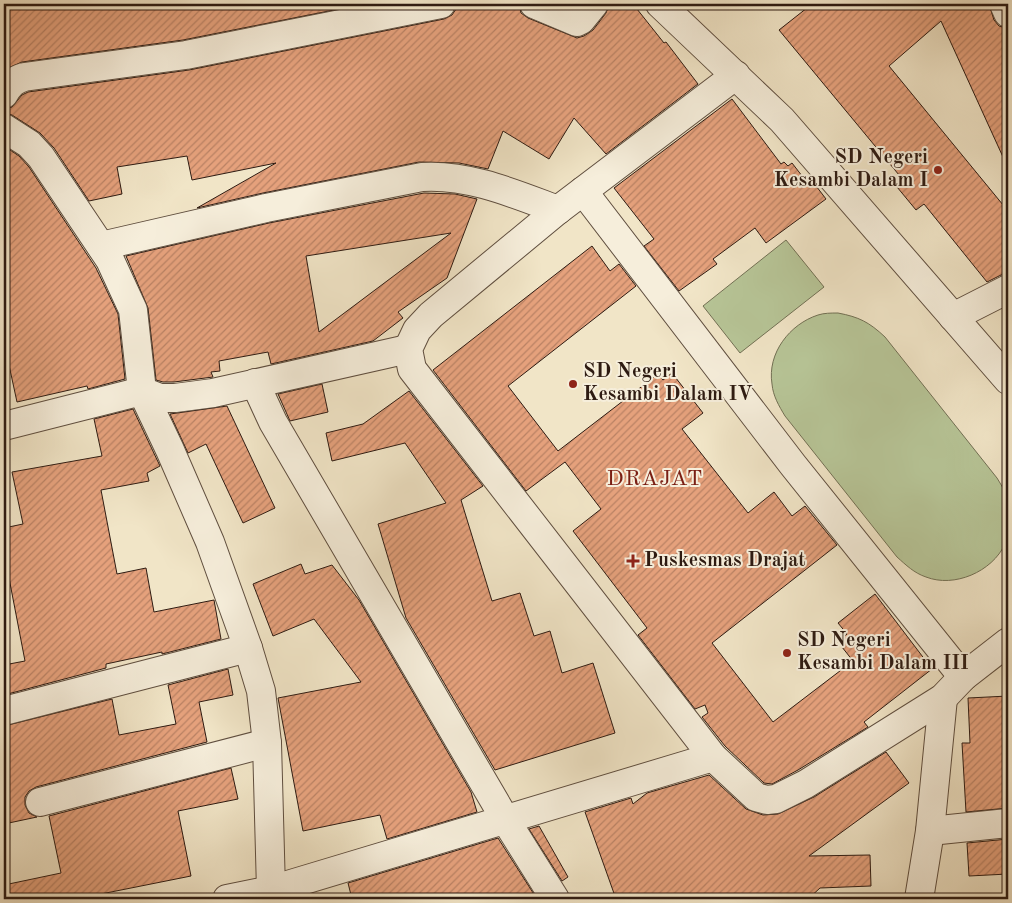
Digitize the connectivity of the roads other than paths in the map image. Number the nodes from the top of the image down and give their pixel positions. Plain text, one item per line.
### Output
1 (441, 4) edge
2 (534, 4) edge
3 (594, 4) edge
4 (660, 4) edge
5 (1004, 4) edge
6 (1008, 13) edge
7 (736, 75) junction
8 (4, 94) edge
9 (4, 128) edge
10 (583, 191) junction
11 (558, 210) junction
12 (100, 246) junction
13 (1008, 289) edge
14 (953, 317) junction
15 (408, 349) junction
16 (1008, 380) edge
17 (255, 383) junction
18 (142, 391) junction
19 (4, 426) edge
20 (1008, 642) edge
21 (248, 648) junction
22 (963, 677) junction
23 (943, 698) junction
24 (4, 711) edge
25 (267, 743) junction
26 (713, 757) junction
27 (40, 802) dead end
28 (504, 819) junction
29 (1008, 823) edge
30 (930, 831) junction
31 (273, 894) edge
32 (227, 899) edge
33 (555, 899) edge
34 (919, 899) edge

1 - 8 street
2 - 3 street
4 - 7 street
5 - 6 street
7 - 10 street
7 - 14 street
9 - 12 street
10 - 11 street
10 - 22 street
11 - 12 street
11 - 15 street
12 - 18 street
13 - 14 street
14 - 16 street
15 - 17 street
15 - 26 street
17 - 18 street
17 - 28 street
18 - 19 street
18 - 21 street
20 - 22 street
21 - 24 street
21 - 25 street
22 - 23 street
23 - 26 street
23 - 30 street
25 - 27 street
25 - 31 street
26 - 28 street
28 - 31 street
28 - 33 street
29 - 30 street
30 - 34 street
31 - 32 street

